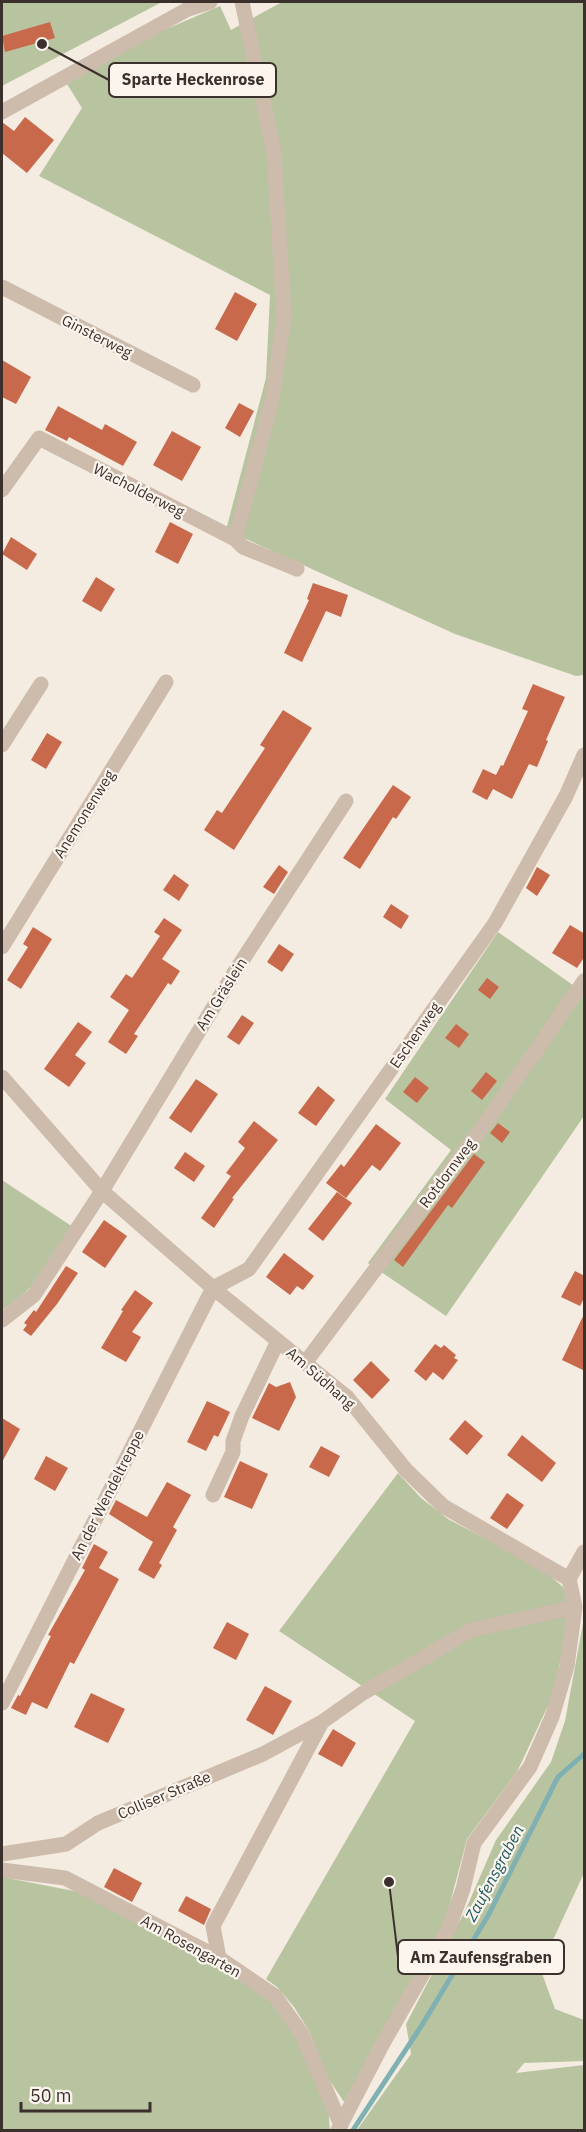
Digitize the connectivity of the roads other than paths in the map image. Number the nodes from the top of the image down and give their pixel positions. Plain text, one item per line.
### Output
1 (210, 2) edge
2 (242, 2) edge
3 (2, 112) edge
4 (2, 287) edge
5 (193, 385) dead end
6 (2, 490) edge
7 (235, 539) junction
8 (297, 568) dead end
9 (166, 682) dead end
10 (41, 684) dead end
11 (2, 745) edge
12 (584, 755) edge
13 (346, 801) dead end
14 (2, 947) edge
15 (585, 981) edge
16 (2, 1077) edge
17 (102, 1191) junction
18 (213, 1288) junction
19 (2, 1320) edge
20 (278, 1341) junction
21 (305, 1363) junction
22 (213, 1495) dead end
23 (585, 1552) edge
24 (569, 1579) junction
25 (574, 1606) junction
26 (2, 1703) edge
27 (322, 1722) junction
28 (2, 1854) edge
29 (2, 1870) edge
30 (219, 1958) junction
31 (340, 2128) edge

1 - 3 street
2 - 7 street
4 - 5 street, Ginsterweg
6 - 7 street, Wacholderweg
7 - 8 street, Wacholderweg
9 - 14 street, Anemonenweg
10 - 11 street
12 - 18 street, Eschenweg
13 - 17 street, Am Gräslein
15 - 21 street, Rotdornweg
16 - 17 street, Am Südhang
17 - 18 street, Am Südhang
17 - 19 street
18 - 20 street, Am Südhang
18 - 26 street, An der Wendeltreppe
20 - 21 street, Am Südhang
20 - 22 street
21 - 24 street, Am Südhang
23 - 24 street
24 - 25 street
25 - 27 street, Colliser Straße
25 - 31 street
27 - 28 street, Colliser Straße
27 - 30 street, Colliser Straße
29 - 30 street, Am Rosengarten
30 - 31 street, Am Rosengarten

